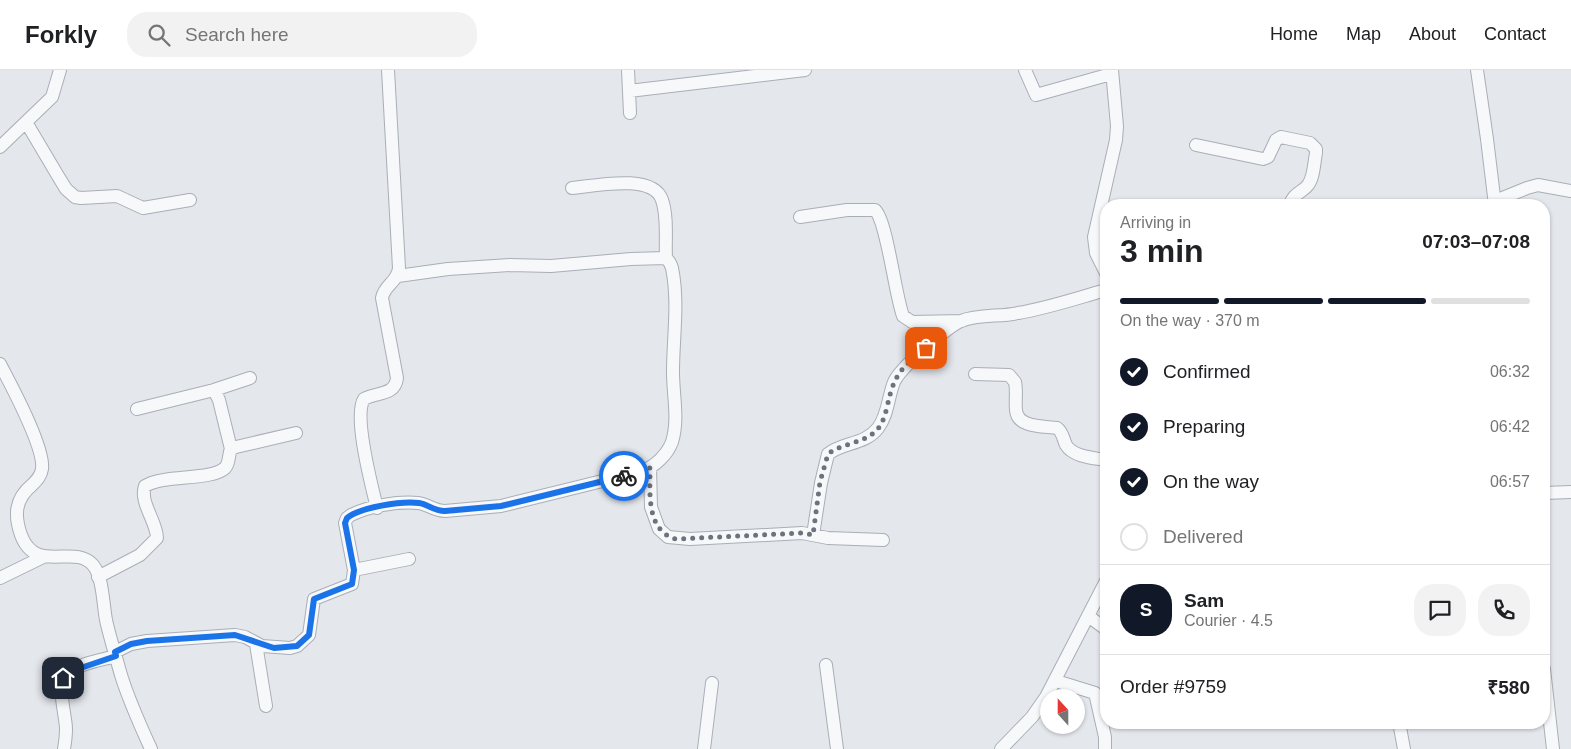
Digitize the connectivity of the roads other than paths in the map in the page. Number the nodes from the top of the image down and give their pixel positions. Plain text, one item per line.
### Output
1 (60, 70) edge
2 (388, 70) edge
3 (628, 70) edge
4 (805, 70) edge
5 (1026, 70) edge
6 (1476, 70) edge
7 (1111, 72) edge
8 (629, 91) junction
9 (630, 113) dead end
10 (26, 122) junction
11 (1196, 146) dead end
12 (0, 147) edge
13 (572, 188) dead end
14 (1571, 191) edge
15 (1103, 199) edge
16 (1292, 199) edge
17 (1494, 199) edge
18 (1504, 199) edge
19 (190, 200) dead end
20 (1100, 211) edge
21 (800, 217) dead end
22 (666, 258) junction
23 (1100, 261) edge
24 (398, 276) junction
25 (1100, 292) edge
26 (962, 321) junction
27 (0, 364) edge
28 (975, 374) dead end
29 (250, 378) dead end
30 (214, 390) junction
31 (137, 409) dead end
32 (296, 433) dead end
33 (231, 450) junction
34 (1100, 459) edge
35 (650, 468) junction
36 (1571, 492) edge
37 (1550, 493) edge
38 (377, 508) junction
39 (813, 535) junction
40 (884, 540) dead end
41 (44, 557) junction
42 (409, 560) dead end
43 (354, 570) junction
44 (98, 577) junction
45 (0, 578) edge
46 (1100, 593) edge
47 (1088, 616) junction
48 (1100, 625) edge
49 (256, 644) junction
50 (116, 654) junction
51 (826, 665) dead end
52 (1056, 681) junction
53 (712, 683) dead end
54 (266, 706) dead end
55 (1100, 715) edge
56 (1103, 729) edge
57 (1400, 729) edge
58 (1550, 729) edge
59 (64, 749) edge
60 (151, 749) edge
61 (704, 749) edge
62 (837, 749) edge
63 (1001, 749) edge
64 (1105, 749) edge
65 (1404, 749) edge
66 (1553, 749) edge

1 - 10 street
2 - 24 street
3 - 8 street
4 - 8 street
5 - 7 street
6 - 17 street
7 - 15 street
8 - 9 street
10 - 12 street
10 - 19 street
11 - 16 street
13 - 22 street
14 - 18 street
20 - 23 street
21 - 26 street
22 - 24 street
22 - 35 street
24 - 38 street
25 - 26 street
26 - 39 street
27 - 41 street
28 - 34 street
29 - 30 street
30 - 31 street
30 - 33 street
32 - 33 street
33 - 44 street
35 - 38 street
35 - 39 street
36 - 37 street
38 - 43 street
39 - 40 street
41 - 44 street
41 - 45 street
42 - 43 street
43 - 49 street
44 - 50 street
46 - 47 street
47 - 48 street
47 - 52 street
49 - 50 street
49 - 54 street
50 - 59 street
50 - 60 street
51 - 62 street
52 - 55 street
52 - 63 street
53 - 61 street
56 - 64 street
57 - 65 street
58 - 66 street

